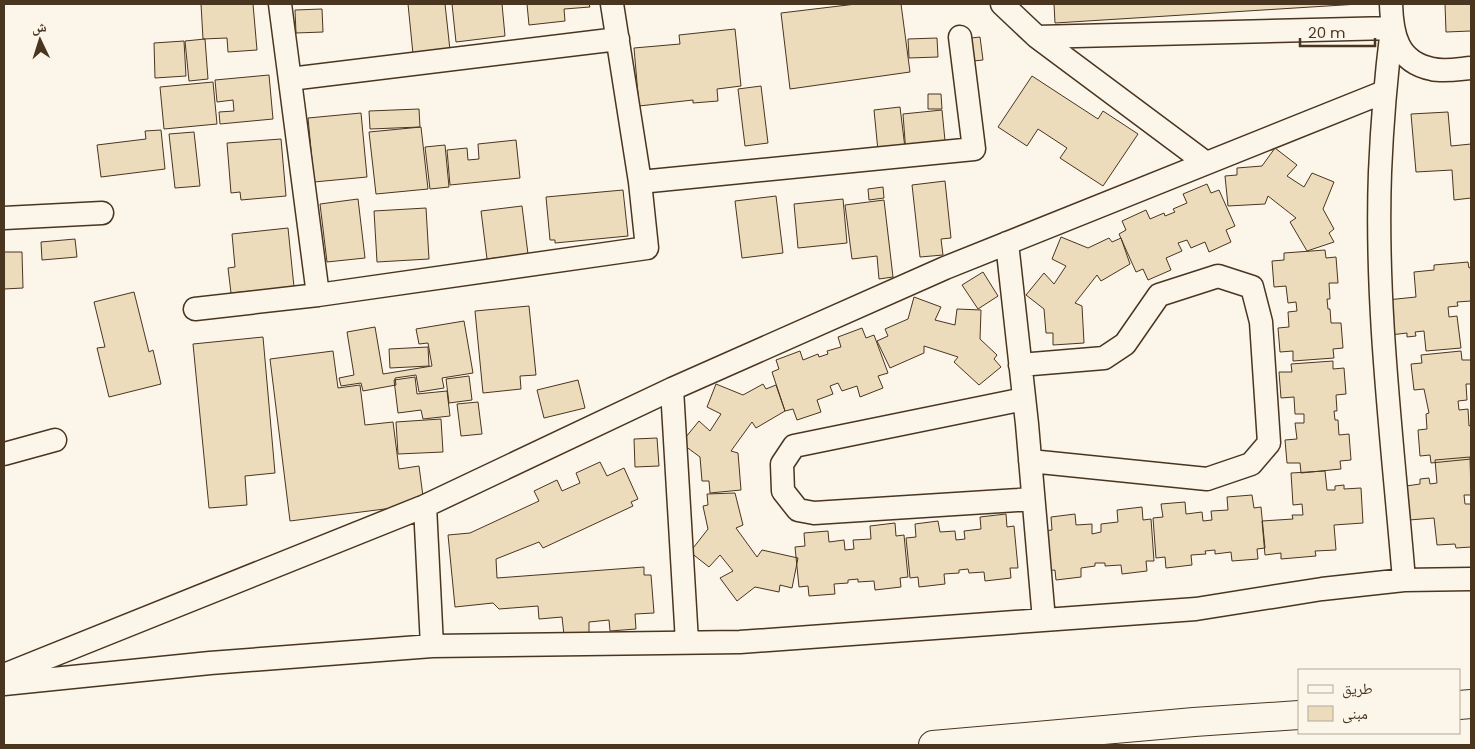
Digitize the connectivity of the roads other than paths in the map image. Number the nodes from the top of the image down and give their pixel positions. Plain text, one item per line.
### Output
1 (280, 4) edge
2 (612, 4) edge
3 (1002, 4) edge
4 (1391, 4) edge
5 (1392, 28) junction
6 (960, 37) dead end
7 (1037, 37) junction
8 (618, 39) junction
9 (1471, 68) edge
10 (290, 79) junction
11 (1384, 92) junction
12 (1206, 164) junction
13 (640, 182) junction
14 (102, 213) dead end
15 (4, 218) edge
16 (1007, 244) junction
17 (318, 295) junction
18 (195, 309) dead end
19 (1020, 365) junction
20 (672, 389) junction
21 (1024, 399) junction
22 (55, 440) dead end
23 (4, 454) edge
24 (1030, 460) junction
25 (1033, 499) junction
26 (424, 506) junction
27 (1471, 579) edge
28 (1404, 580) junction
29 (1044, 620) junction
30 (687, 642) junction
31 (432, 646) junction
32 (4, 674) edge
33 (4, 684) edge
34 (1298, 715) edge
35 (933, 745) edge

1 - 10 street
2 - 8 street
3 - 7 street
4 - 5 street
5 - 7 street
5 - 9 street
5 - 11 street
6 - 13 street
7 - 12 street
8 - 10 street
8 - 13 street
10 - 17 street
11 - 12 street
11 - 28 street
12 - 16 street
13 - 17 street
14 - 15 street
16 - 19 street
16 - 20 street
17 - 18 street
19 - 21 street
19 - 24 street
20 - 26 street
20 - 30 street
21 - 24 street
21 - 25 street
22 - 23 street
24 - 25 street
25 - 29 street
26 - 31 street
26 - 32 street
27 - 28 street
28 - 29 street
29 - 30 street
30 - 31 street
31 - 33 street
34 - 35 highway

